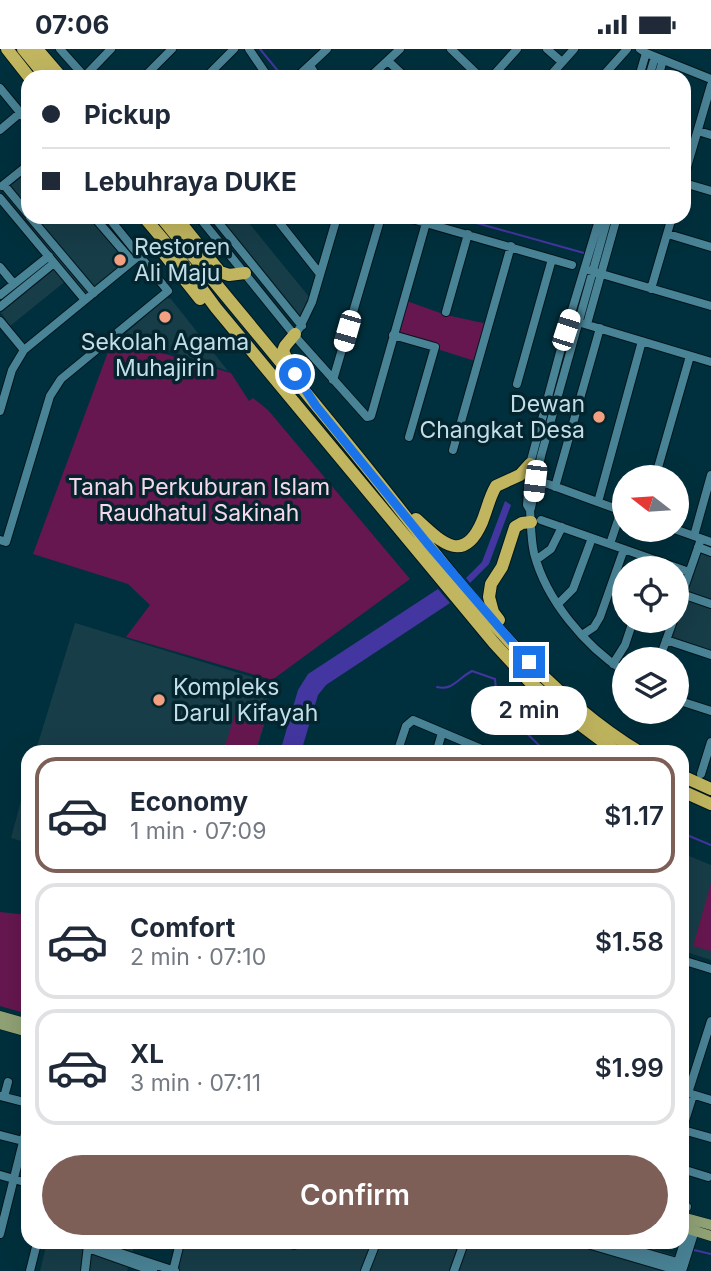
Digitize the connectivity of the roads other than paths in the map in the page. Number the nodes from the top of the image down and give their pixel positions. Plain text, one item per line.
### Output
1 (7, 49) edge
2 (23, 49) edge
3 (37, 49) edge
4 (60, 49) edge
5 (111, 49) edge
6 (172, 49) edge
7 (234, 49) edge
8 (249, 49) edge
9 (327, 49) edge
10 (400, 49) edge
11 (451, 49) edge
12 (517, 49) edge
13 (547, 49) edge
14 (574, 49) edge
15 (627, 49) edge
16 (643, 51) edge
17 (659, 59) junction
18 (388, 61) junction
19 (562, 62) junction
20 (310, 66) junction
21 (24, 70) edge
22 (40, 70) edge
23 (55, 70) edge
24 (78, 70) edge
25 (91, 70) edge
26 (151, 70) edge
27 (213, 70) edge
28 (263, 70) edge
29 (305, 70) edge
30 (313, 70) edge
31 (378, 70) edge
32 (398, 70) edge
33 (473, 70) edge
34 (498, 70) edge
35 (555, 70) edge
36 (608, 70) edge
37 (640, 70) edge
38 (653, 70) edge
39 (658, 70) edge
40 (688, 70) edge
41 (691, 71) edge
42 (711, 79) edge
43 (711, 85) edge
44 (0, 88) edge
45 (20, 113) joint
46 (0, 130) edge
47 (698, 131) junction
48 (711, 135) edge
49 (691, 154) edge
50 (21, 171) edge
51 (691, 185) edge
52 (2, 187) edge
53 (711, 191) edge
54 (0, 198) edge
55 (21, 207) edge
56 (21, 223) edge
57 (22, 224) edge
58 (36, 224) edge
59 (100, 224) edge
60 (117, 224) edge
61 (139, 224) edge
62 (150, 224) edge
63 (167, 224) edge
64 (182, 224) edge
65 (205, 224) edge
66 (219, 224) edge
67 (281, 224) edge
68 (335, 224) edge
69 (379, 224) edge
70 (426, 224) edge
71 (430, 224) edge
72 (599, 224) edge
73 (606, 224) edge
74 (614, 224) edge
75 (670, 224) edge
76 (668, 233) junction
77 (468, 235) junction
78 (510, 246) junction
79 (711, 247) edge
80 (140, 255) junction
81 (552, 259) junction
82 (52, 260) junction
83 (132, 261) junction
84 (572, 265) dead end
85 (0, 267) edge
86 (593, 271) junction
87 (245, 273) junction
88 (320, 274) junction
89 (14, 284) junction
90 (651, 289) junction
91 (94, 293) junction
92 (0, 295) edge
93 (85, 300) junction
94 (711, 306) edge
95 (0, 307) edge
96 (216, 308) junction
97 (446, 312) dead end
98 (0, 321) edge
99 (582, 323) junction
100 (600, 328) junction
101 (299, 330) junction
102 (393, 335) junction
103 (642, 341) junction
104 (24, 350) junction
105 (690, 356) junction
106 (711, 362) edge
107 (334, 380) junction
108 (517, 383) dead end
109 (316, 406) junction
110 (0, 411) edge
111 (409, 437) dead end
112 (453, 450) dead end
113 (534, 465) junction
114 (659, 465) edge
115 (711, 475) edge
116 (513, 479) junction
117 (532, 481) junction
118 (552, 486) junction
119 (533, 495) junction
120 (392, 498) junction
121 (598, 502) junction
122 (612, 507) edge
123 (534, 517) junction
124 (562, 527) junction
125 (690, 537) edge
126 (592, 538) junction
127 (612, 539) edge
128 (3, 541) edge
129 (698, 541) junction
130 (711, 542) edge
131 (610, 544) junction
132 (624, 549) junction
133 (711, 552) edge
134 (638, 556) edge
135 (536, 560) junction
136 (690, 572) edge
137 (447, 577) junction
138 (689, 596) edge
139 (467, 602) junction
140 (558, 604) junction
141 (711, 604) edge
142 (669, 633) edge
143 (582, 635) junction
144 (666, 640) junction
145 (664, 647) edge
146 (520, 651) junction
147 (711, 655) edge
148 (612, 663) edge
149 (689, 704) edge
150 (711, 711) edge
151 (442, 733) junction
152 (711, 742) edge
153 (400, 745) edge
154 (438, 745) edge
155 (463, 745) edge
156 (607, 745) edge
157 (630, 745) edge
158 (701, 774) dead end
159 (689, 779) edge
160 (711, 789) edge
161 (689, 794) edge
162 (711, 804) edge
163 (689, 962) edge
164 (711, 969) edge
165 (0, 1016) edge
166 (711, 1021) edge
167 (21, 1022) edge
168 (0, 1025) edge
169 (21, 1031) edge
170 (8, 1082) dead end
171 (689, 1090) edge
172 (689, 1093) edge
173 (2, 1097) edge
174 (711, 1100) edge
175 (21, 1101) edge
176 (689, 1132) edge
177 (0, 1135) edge
178 (711, 1138) edge
179 (21, 1140) edge
180 (21, 1149) edge
181 (689, 1171) edge
182 (0, 1175) edge
183 (708, 1177) dead end
184 (14, 1179) junction
185 (21, 1181) edge
186 (3, 1212) edge
187 (689, 1224) edge
188 (689, 1225) edge
189 (711, 1225) edge
190 (0, 1234) edge
191 (711, 1236) edge
192 (36, 1249) edge
193 (92, 1249) edge
194 (104, 1249) edge
195 (178, 1249) edge
196 (374, 1249) edge
197 (462, 1249) edge
198 (607, 1249) edge
199 (627, 1249) edge
200 (685, 1249) edge
201 (136, 1261) junction
202 (85, 1268) edge
203 (679, 1268) edge
204 (30, 1271) edge
205 (153, 1271) edge
206 (173, 1271) edge
207 (365, 1271) edge
208 (454, 1271) edge

1 - 21 highway
2 - 22 highway
3 - 23 highway
4 - 24 street
5 - 25 street
6 - 26 street
7 - 27 street
8 - 28 street
9 - 20 street
10 - 18 street
11 - 33 street
12 - 34 street
13 - 19 street
14 - 19 street
15 - 36 street
16 - 17 street
16 - 37 street
17 - 38 street
17 - 39 street
17 - 40 street
18 - 31 street
18 - 32 street
19 - 35 street
20 - 29 street
20 - 30 street
41 - 42 street
43 - 47 street
44 - 45 street
45 - 46 street
47 - 48 street
47 - 49 street
50 - 52 street
51 - 53 street
52 - 55 street
54 - 56 street
57 - 82 street
58 - 91 street
59 - 83 street
60 - 80 street
61 - 96 highway
62 - 96 highway
63 - 109 highway
64 - 87 highway
65 - 87 street
66 - 101 street
67 - 88 street
68 - 88 street
69 - 107 street
70 - 102 street
71 - 77 street
72 - 86 street
73 - 86 street
74 - 86 street
75 - 76 street
76 - 79 street
76 - 90 street
77 - 78 street
77 - 97 street
78 - 81 street
78 - 112 street
80 - 83 street
80 - 128 street
81 - 84 street
81 - 108 street
82 - 89 street
82 - 93 street
82 - 95 street
83 - 91 street
85 - 89 street
86 - 90 street
86 - 99 street
86 - 113 street
87 - 101 street
88 - 101 street
89 - 92 street
90 - 94 street
91 - 93 street
93 - 104 street
96 - 137 highway
98 - 104 street
99 - 100 street
99 - 113 street
100 - 103 street
100 - 118 street
101 - 107 street
101 - 109 highway
102 - 107 street
102 - 111 street
103 - 105 street
103 - 121 street
104 - 110 street
105 - 106 street
105 - 114 street
109 - 120 highway
113 - 116 highway
113 - 117 street
113 - 118 street
115 - 129 street
116 - 117 highway
116 - 120 highway
117 - 118 street
117 - 119 street
117 - 123 street
118 - 119 street
118 - 121 street
119 - 123 street
120 - 137 highway
121 - 122 street
123 - 124 street
123 - 135 street
123 - 146 highway
124 - 126 street
124 - 135 street
125 - 129 street
126 - 131 street
126 - 140 street
127 - 131 street
129 - 130 street
129 - 133 street
129 - 136 street
131 - 132 street
132 - 134 street
132 - 143 street
135 - 140 street
137 - 139 highway
138 - 141 street
139 - 146 highway
139 - 156 highway
140 - 143 street
142 - 144 street
143 - 148 street
144 - 145 street
144 - 147 street
146 - 157 highway
149 - 150 street
151 - 153 street
151 - 154 street
151 - 155 street
152 - 158 street
159 - 160 highway
161 - 162 highway
163 - 164 street
165 - 167 main road
166 - 171 street
168 - 169 main road
170 - 173 street
172 - 174 street
173 - 175 street
176 - 178 street
177 - 179 street
180 - 184 street
181 - 183 street
182 - 184 street
184 - 185 street
184 - 186 street
186 - 190 street
187 - 189 main road
188 - 191 main road
192 - 204 street
193 - 202 street
194 - 201 street
195 - 206 street
196 - 207 street
197 - 208 street
198 - 203 street
199 - 203 street
200 - 203 street
201 - 205 street
201 - 206 street

